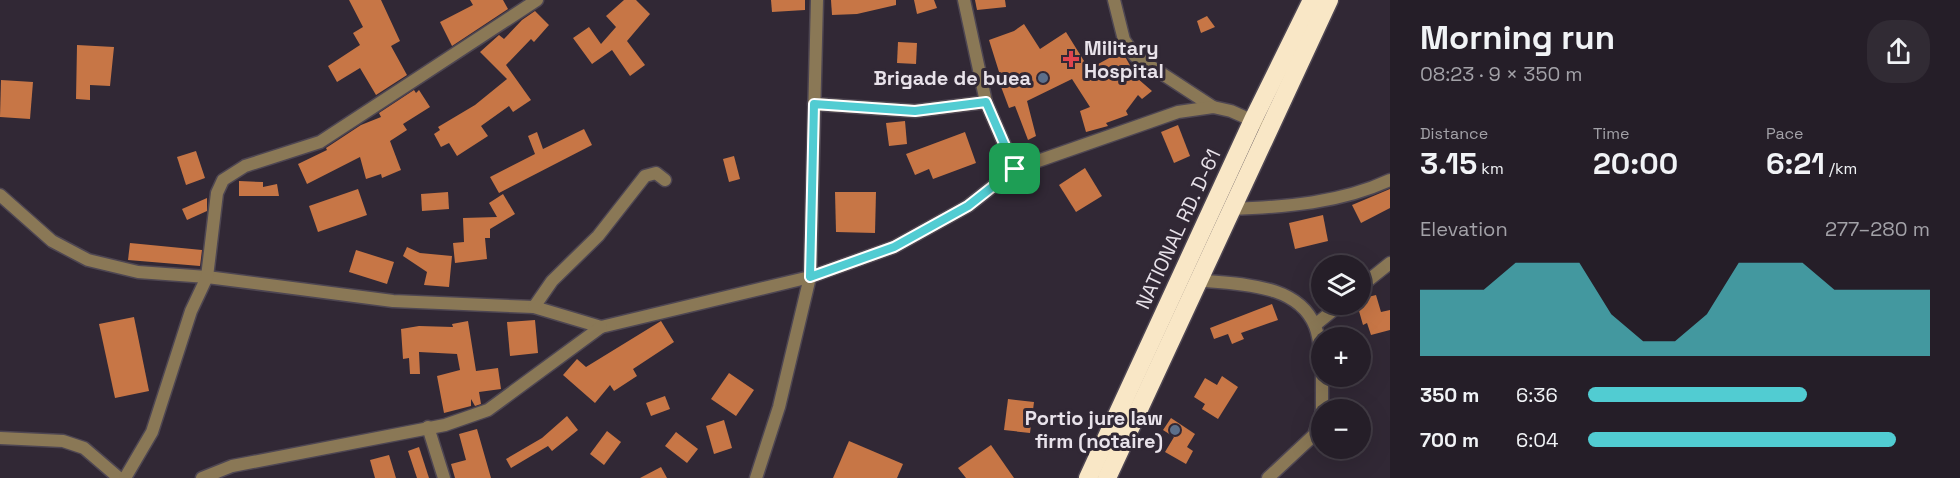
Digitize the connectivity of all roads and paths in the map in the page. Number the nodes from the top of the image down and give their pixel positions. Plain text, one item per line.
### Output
1 (537, 0) edge
2 (817, 0) edge
3 (964, 0) edge
4 (1114, 0) edge
5 (1312, 0) edge
6 (1329, 0) edge
7 (986, 102) junction
8 (814, 104) junction
9 (1213, 107) junction
10 (1260, 124) junction
11 (1015, 169) junction
12 (665, 180) dead end
13 (1390, 180) edge
14 (0, 195) edge
15 (1231, 209) junction
16 (1390, 263) edge
17 (207, 276) junction
18 (810, 277) junction
19 (1371, 278) edge
20 (1198, 280) junction
21 (534, 307) junction
22 (1327, 315) edge
23 (1315, 325) joint
24 (601, 327) junction
25 (428, 428) junction
26 (0, 438) edge
27 (1311, 438) edge
28 (119, 478) edge
29 (125, 478) edge
30 (202, 478) edge
31 (444, 478) edge
32 (756, 478) edge
33 (1088, 478) edge
34 (1107, 478) edge
35 (1268, 478) edge

1 - 17 street
2 - 8 street
3 - 7 street
4 - 9 street
5 - 10 highway, NATIONAL RD. D-61
6 - 10 highway, NATIONAL RD. D-61
7 - 8 street
7 - 11 street
8 - 18 street
9 - 10 street
9 - 11 street
10 - 15 highway, NATIONAL RD. D-61
10 - 33 highway, NATIONAL RD. D-61
11 - 18 street
12 - 21 street
13 - 15 street
14 - 17 street
15 - 20 highway, NATIONAL RD. D-61
16 - 19 street
17 - 21 street
17 - 29 street
18 - 24 street
18 - 32 street
20 - 23 street
20 - 34 highway, NATIONAL RD. D-61
21 - 24 street
22 - 23 street
24 - 25 street
25 - 30 street
25 - 31 street
26 - 28 street
27 - 35 street

